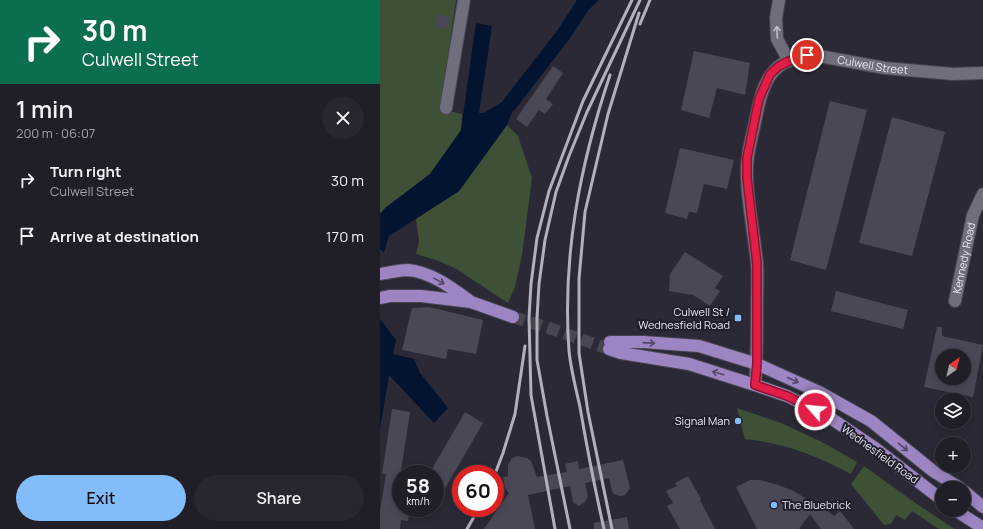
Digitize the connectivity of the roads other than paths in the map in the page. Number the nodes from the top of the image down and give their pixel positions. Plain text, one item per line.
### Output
1 (464, 0) edge
2 (779, 0) edge
3 (789, 61) junction
4 (983, 73) edge
5 (446, 108) dead end
6 (983, 194) edge
7 (380, 267) edge
8 (400, 271) junction
9 (380, 274) edge
10 (380, 298) edge
11 (955, 301) dead end
12 (471, 302) junction
13 (513, 317) tunnel mouth
14 (757, 364) junction
15 (755, 385) junction
16 (949, 481) edge
17 (971, 494) edge
18 (935, 495) edge
19 (971, 497) edge
20 (983, 499) edge
21 (983, 507) edge
22 (966, 517) edge
23 (983, 528) edge

1 - 5 street
3 -> 2 street
3 - 4 street, Culwell Street
3 - 14 street, Culwell Street
6 - 11 street, Kennedy Road
7 - 8 main road
8 - 9 main road
8 -> 12 main road
10 - 12 main road
12 - 13 main road
14 - 15 street, Culwell Street
15 -> 14 main road, Wednesfield Road
14 -> 16 main road, Wednesfield Road
15 - 18 main road, Wednesfield Road
17 - 20 main road
19 - 21 main road
22 - 23 main road

